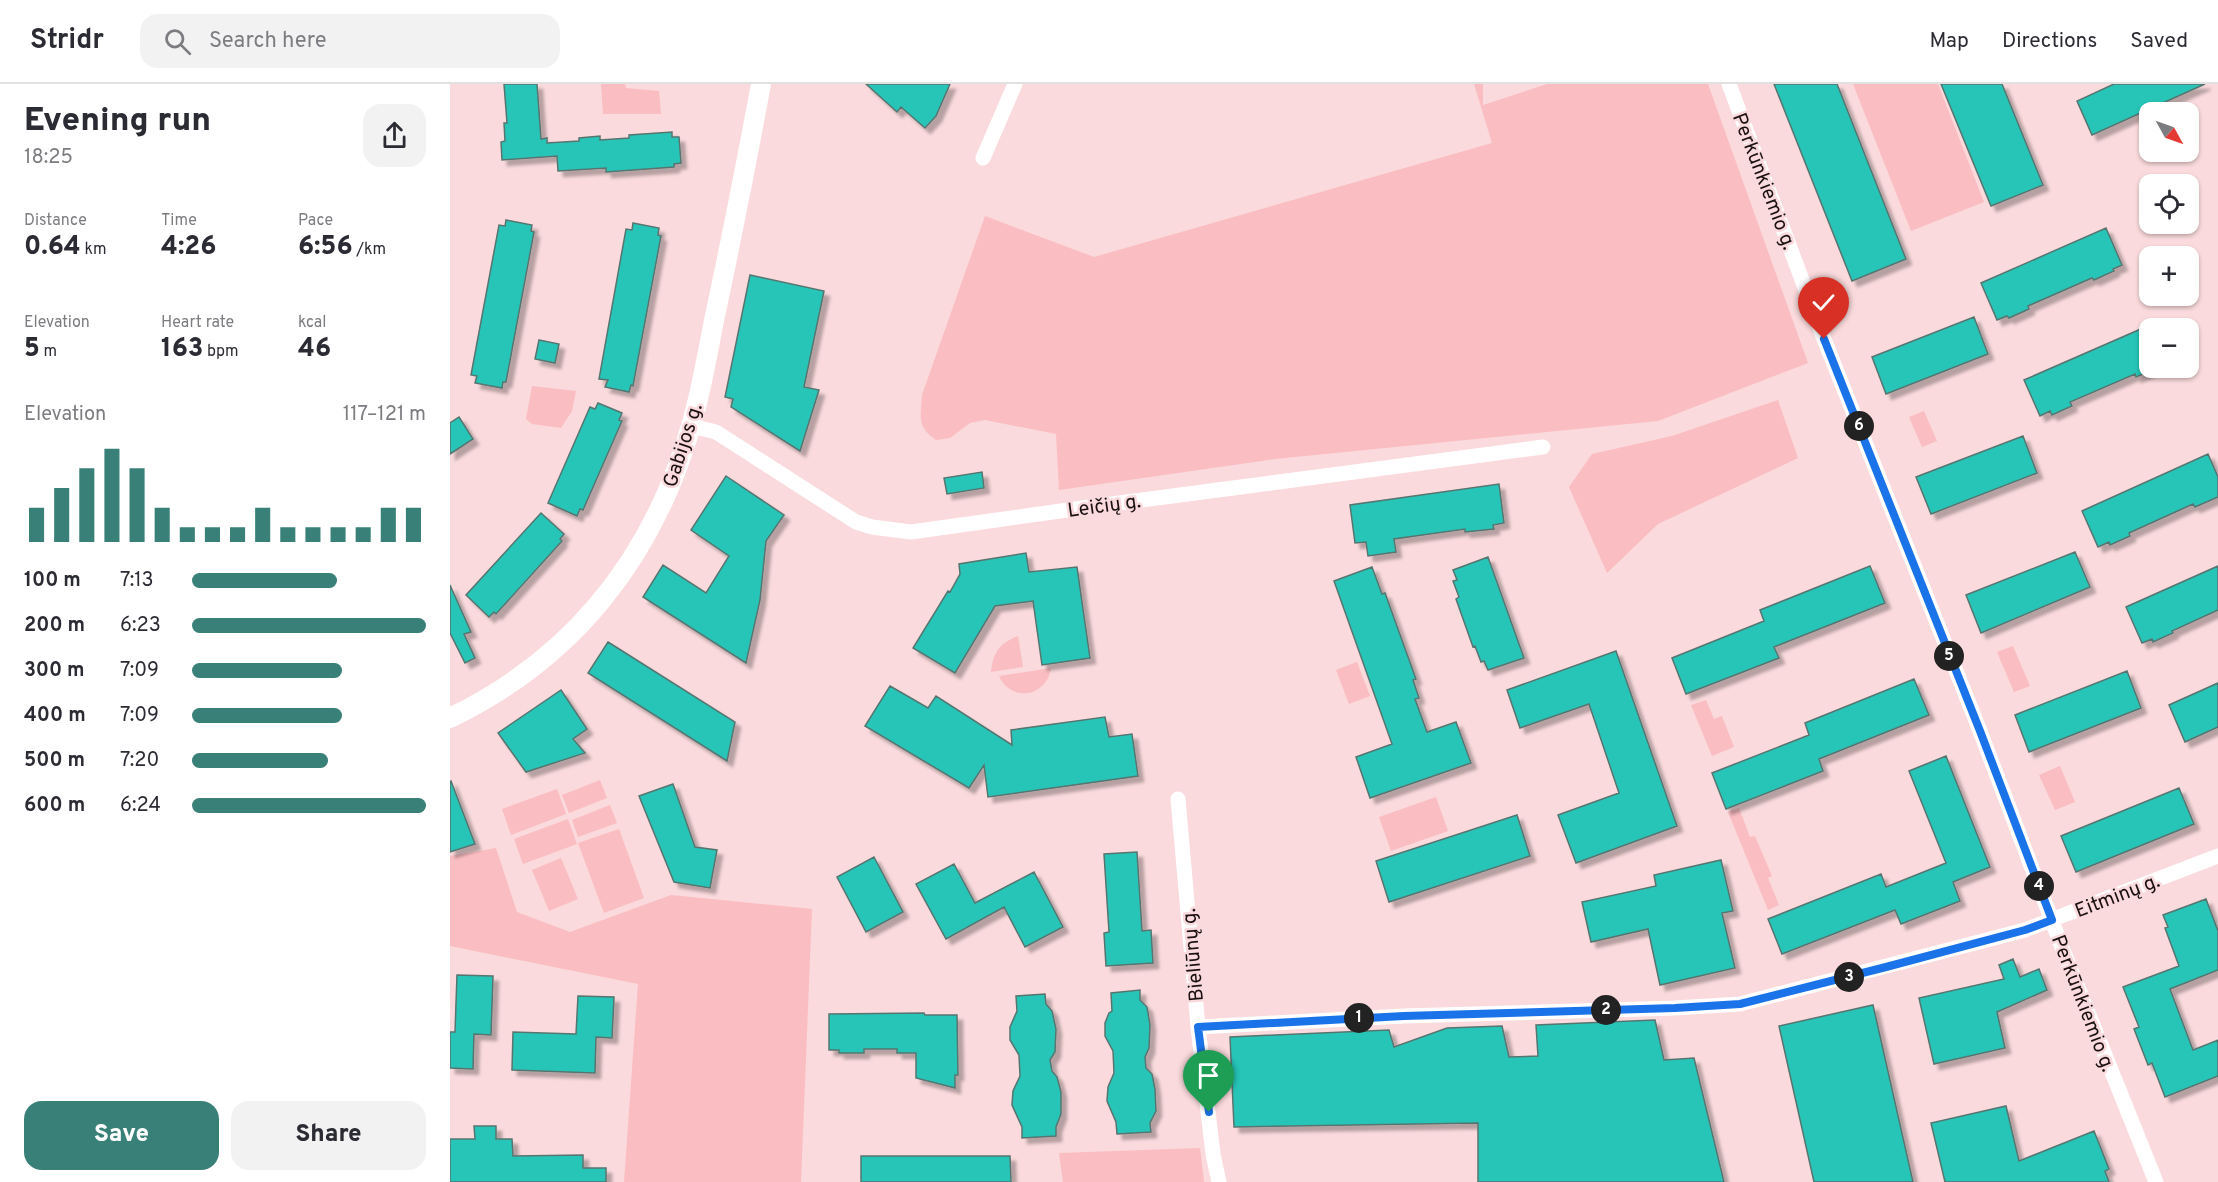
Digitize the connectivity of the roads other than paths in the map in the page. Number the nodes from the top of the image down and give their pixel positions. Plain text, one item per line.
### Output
1 (761, 84) edge
2 (1015, 84) edge
3 (1729, 84) edge
4 (983, 158) dead end
5 (691, 426) junction
6 (1543, 447) dead end
7 (450, 718) edge
8 (1178, 799) dead end
9 (2218, 856) edge
10 (2052, 920) junction
11 (1198, 1027) junction
12 (1219, 1182) edge
13 (2156, 1182) edge

1 - 5 street, Gabijos g.
2 - 4 street
3 - 10 street, Perkūnkiemio g.
5 - 6 street, Leičių g.
5 - 7 street, Gabijos g.
8 - 11 street, Bieliūnų g.
9 - 10 street, Eitminų g.
10 - 11 street, Eitminų g.
10 - 13 street, Perkūnkiemio g.
11 - 12 street, Bieliūnų g.

